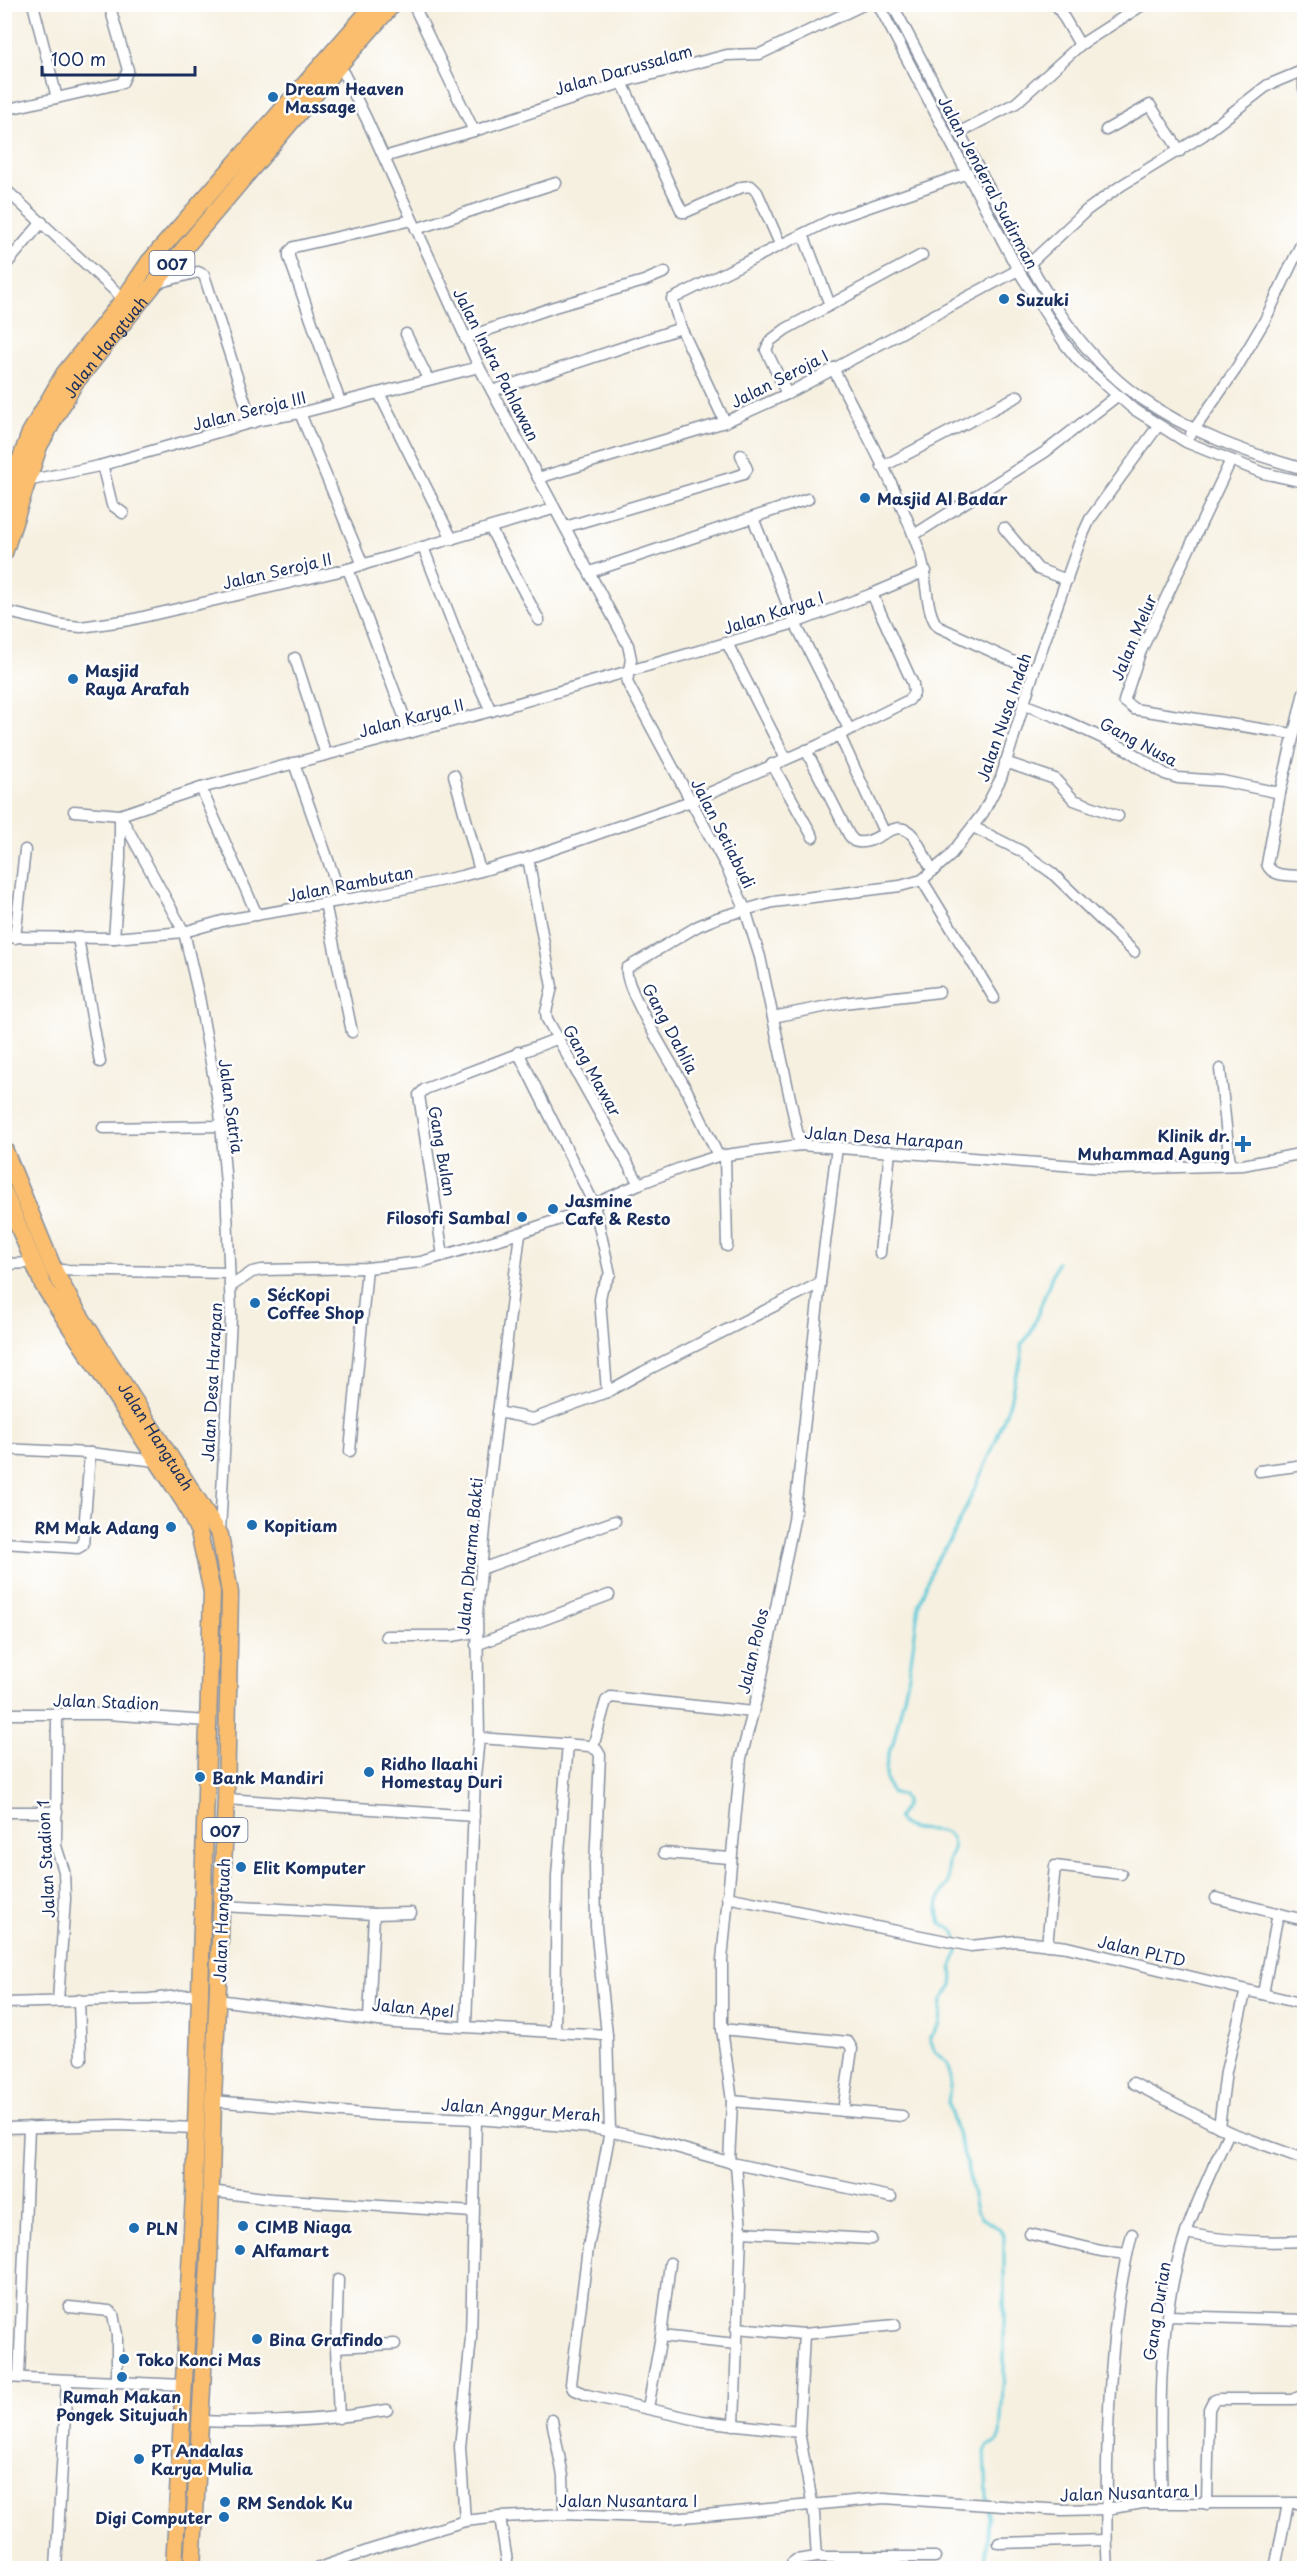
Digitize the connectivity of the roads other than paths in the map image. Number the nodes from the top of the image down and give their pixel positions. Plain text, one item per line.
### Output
1 (33, 4) edge
2 (109, 4) edge
3 (375, 4) edge
4 (393, 4) edge
5 (413, 4) edge
6 (865, 4) edge
7 (878, 4) edge
8 (892, 4) edge
9 (1056, 4) edge
10 (1144, 4) edge
11 (1080, 45) junction
12 (1305, 52) edge
13 (335, 59) junction
14 (1304, 70) edge
15 (928, 73) junction
16 (917, 77) junction
17 (622, 82) junction
18 (1305, 89) edge
19 (57, 98) junction
20 (4, 110) edge
21 (1106, 130) dead end
22 (474, 131) junction
23 (958, 133) junction
24 (1180, 152) junction
25 (384, 157) junction
26 (968, 174) junction
27 (556, 183) dead end
28 (4, 188) edge
29 (42, 222) junction
30 (414, 224) junction
31 (803, 234) junction
32 (1305, 238) edge
33 (780, 244) junction
34 (922, 255) dead end
35 (1029, 264) junction
36 (4, 267) edge
37 (1018, 270) junction
38 (665, 272) dead end
39 (155, 283) junction
40 (129, 304) junction
41 (830, 305) junction
42 (681, 328) junction
43 (406, 334) dead end
44 (465, 338) junction
45 (479, 367) junction
46 (833, 368) junction
47 (428, 379) junction
48 (492, 391) junction
49 (379, 393) junction
50 (787, 394) junction
51 (1018, 396) dead end
52 (1117, 396) junction
53 (340, 402) junction
54 (300, 413) junction
55 (252, 423) junction
56 (725, 423) junction
57 (1158, 426) junction
58 (1193, 430) junction
59 (1186, 442) junction
60 (741, 455) dead end
61 (1231, 460) junction
62 (99, 466) junction
63 (882, 468) junction
64 (1305, 469) edge
65 (538, 478) junction
66 (27, 481) junction
67 (1305, 482) edge
68 (808, 499) dead end
69 (4, 505) edge
70 (553, 509) junction
71 (123, 513) dead end
72 (753, 518) junction
73 (565, 527) junction
74 (490, 528) junction
75 (1004, 528) dead end
76 (8, 529) edge
77 (914, 535) junction
78 (453, 539) junction
79 (423, 548) junction
80 (4, 553) edge
81 (363, 565) junction
82 (348, 569) junction
83 (926, 571) junction
84 (590, 572) junction
85 (1067, 580) junction
86 (872, 594) junction
87 (4, 611) edge
88 (539, 620) dead end
89 (795, 623) junction
90 (727, 643) junction
91 (294, 658) dead end
92 (1034, 671) junction
93 (627, 672) junction
94 (629, 685) joint
95 (1305, 692) edge
96 (1023, 704) junction
97 (491, 711) junction
98 (410, 732) junction
99 (844, 732) junction
100 (1293, 734) junction
101 (806, 750) junction
102 (326, 755) junction
103 (786, 759) junction
104 (1005, 762) junction
105 (294, 763) junction
106 (772, 764) junction
107 (454, 775) dead end
108 (201, 788) junction
109 (1280, 793) junction
110 (691, 801) junction
111 (74, 811) dead end
112 (120, 815) junction
113 (1118, 816) dead end
114 (973, 827) junction
115 (884, 832) junction
116 (813, 837) dead end
117 (25, 850) dead end
118 (528, 858) junction
119 (480, 871) junction
120 (933, 871) junction
121 (1305, 876) edge
122 (922, 880) junction
123 (342, 900) junction
124 (325, 903) junction
125 (745, 909) junction
126 (257, 915) junction
127 (184, 932) junction
128 (10, 937) edge
129 (78, 938) junction
130 (114, 938) junction
131 (1134, 952) dead end
132 (939, 992) dead end
133 (994, 998) dead end
134 (773, 1017) junction
135 (352, 1032) dead end
136 (559, 1038) junction
137 (518, 1052) junction
138 (100, 1062) dead end
139 (1220, 1070) dead end
140 (221, 1126) junction
141 (103, 1128) dead end
142 (800, 1145) junction
143 (837, 1147) junction
144 (4, 1149) edge
145 (891, 1151) junction
146 (1305, 1153) edge
147 (722, 1156) junction
148 (1230, 1165) junction
149 (639, 1184) junction
150 (4, 1192) edge
151 (594, 1204) junction
152 (520, 1233) junction
153 (727, 1246) dead end
154 (880, 1253) dead end
155 (443, 1256) junction
156 (32, 1263) junction
157 (4, 1264) edge
158 (367, 1268) junction
159 (54, 1270) junction
160 (229, 1273) junction
161 (820, 1283) junction
162 (230, 1287) junction
163 (607, 1392) junction
164 (498, 1412) junction
165 (4, 1449) edge
166 (350, 1451) dead end
167 (90, 1453) junction
168 (156, 1461) junction
169 (1305, 1465) edge
170 (1259, 1471) dead end
171 (615, 1521) dead end
172 (220, 1535) junction
173 (4, 1543) edge
174 (481, 1569) junction
175 (609, 1595) dead end
176 (476, 1632) junction
177 (386, 1636) dead end
178 (476, 1645) junction
179 (753, 1712) junction
180 (4, 1714) edge
181 (57, 1715) junction
182 (207, 1721) junction
183 (479, 1738) junction
184 (568, 1744) junction
185 (593, 1747) junction
186 (226, 1799) junction
187 (4, 1812) edge
188 (57, 1812) junction
189 (474, 1816) junction
190 (664, 1853) dead end
191 (730, 1858) junction
192 (1121, 1874) dead end
193 (727, 1897) junction
194 (1216, 1898) dead end
195 (222, 1906) junction
196 (411, 1913) dead end
197 (374, 1914) junction
198 (1278, 1914) junction
199 (1305, 1920) edge
200 (1047, 1945) junction
201 (1246, 1990) junction
202 (199, 1994) junction
203 (1263, 1994) junction
204 (79, 2000) junction
205 (218, 2000) junction
206 (58, 2001) junction
207 (4, 2003) edge
208 (1305, 2004) edge
209 (369, 2018) junction
210 (466, 2026) junction
211 (723, 2029) junction
212 (555, 2031) junction
213 (607, 2035) junction
214 (81, 2059) dead end
215 (1133, 2083) dead end
216 (213, 2101) junction
217 (732, 2101) junction
218 (843, 2111) junction
219 (902, 2116) dead end
220 (476, 2119) junction
221 (29, 2127) junction
222 (4, 2128) edge
223 (196, 2128) junction
224 (1224, 2129) junction
225 (610, 2131) junction
226 (1305, 2159) edge
227 (733, 2163) junction
228 (210, 2191) junction
229 (891, 2197) dead end
230 (473, 2212) junction
231 (741, 2232) junction
232 (1186, 2233) junction
233 (1030, 2234) dead end
234 (1132, 2234) dead end
235 (871, 2239) dead end
236 (1305, 2241) edge
237 (1127, 2254) junction
238 (670, 2263) dead end
239 (338, 2280) dead end
240 (69, 2307) dead end
241 (1168, 2316) junction
242 (1305, 2320) edge
243 (895, 2325) dead end
244 (736, 2328) junction
245 (804, 2334) junction
246 (661, 2336) junction
247 (395, 2344) dead end
248 (736, 2344) junction
249 (336, 2348) junction
250 (4, 2377) edge
251 (19, 2377) junction
252 (67, 2381) junction
253 (117, 2382) junction
254 (183, 2385) junction
255 (1305, 2395) edge
256 (648, 2408) junction
257 (387, 2410) dead end
258 (339, 2418) junction
259 (552, 2420) dead end
260 (200, 2421) junction
261 (734, 2425) junction
262 (800, 2432) junction
263 (179, 2474) junction
264 (197, 2478) junction
265 (1162, 2503) junction
266 (1305, 2503) edge
267 (1207, 2504) junction
268 (1288, 2504) junction
269 (812, 2505) junction
270 (1106, 2509) junction
271 (564, 2514) junction
272 (500, 2517) junction
273 (465, 2522) junction
274 (1106, 2540) junction
275 (999, 2543) dead end
276 (935, 2557) dead end
277 (818, 2558) junction
278 (56, 2568) edge
279 (174, 2568) edge
280 (192, 2568) edge
281 (319, 2568) edge
282 (508, 2568) edge
283 (791, 2568) edge
284 (1108, 2568) edge
285 (1275, 2568) edge

1 - 19 street
2 - 19 street
3 - 13 highway, Jalan Hangtuah / 007
4 - 13 highway, Jalan Hangtuah / 007
5 - 22 street
6 - 17 street, Jalan Darussalam
7 - 16 street, Jalan Jenderal Sudirman
8 - 15 street, Jalan Jenderal Sudirman
9 - 11 street
10 - 11 street
11 - 23 street
12 - 14 street
13 - 25 street, Jalan Indra Pahlawan
13 - 39 highway, Jalan Hangtuah / 007
13 - 40 highway, Jalan Hangtuah / 007
14 - 18 street
14 - 24 street
15 - 16 street
15 - 23 street, Jalan Jenderal Sudirman
16 - 26 street, Jalan Jenderal Sudirman
17 - 22 street, Jalan Darussalam
17 - 33 street
19 - 20 street
21 - 24 street
22 - 25 street, Jalan Darussalam
23 - 35 street, Jalan Jenderal Sudirman
24 - 35 street
25 - 30 street, Jalan Indra Pahlawan
26 - 31 street
26 - 37 street, Jalan Jenderal Sudirman
27 - 30 street
28 - 29 street
29 - 36 street
29 - 40 street
30 - 44 street, Jalan Indra Pahlawan
30 - 53 street
31 - 33 street
31 - 41 street
32 - 58 street
33 - 42 street
34 - 41 street
35 - 58 street, Jalan Jenderal Sudirman
37 - 46 street, Jalan Seroja I
37 - 52 street, Jalan Jenderal Sudirman
38 - 44 street
39 - 40 highway, Jalan Hangtuah / 007
39 - 55 street
40 - 66 highway, Jalan Hangtuah / 007
40 - 69 highway, Jalan Hangtuah / 007
41 - 50 street
42 - 48 street
42 - 56 street
43 - 47 street
44 - 45 street, Jalan Indra Pahlawan
45 - 47 street, Jalan Seroja III
45 - 48 street, Jalan Indra Pahlawan
46 - 50 street, Jalan Seroja I
46 - 63 street
47 - 49 street, Jalan Seroja III
48 - 65 street, Jalan Indra Pahlawan
49 - 53 street, Jalan Seroja III
49 - 78 street
50 - 56 street, Jalan Seroja I
51 - 63 street
52 - 57 street, Jalan Jenderal Sudirman
52 - 77 street
53 - 54 street, Jalan Seroja III
54 - 55 street, Jalan Seroja III
54 - 81 street
55 - 62 street, Jalan Seroja III
56 - 65 street, Jalan Seroja I
57 - 59 street, Jalan Jenderal Sudirman
57 - 85 street, Jalan Nusa Indah
58 - 59 street
58 - 64 street, Jalan Jenderal Sudirman
59 - 61 street, Jalan Jenderal Sudirman
60 - 73 street
61 - 67 street, Jalan Jenderal Sudirman
61 - 100 street, Jalan Melur
62 - 66 street, Jalan Seroja III
62 - 71 street
63 - 77 street
65 - 70 street, Jalan Indra Pahlawan
66 - 76 highway, Jalan Hangtuah / 007
68 - 72 street
70 - 73 street, Jalan Indra Pahlawan
70 - 74 street, Jalan Seroja II
72 - 84 street
72 - 89 street
73 - 84 street, Jalan Indra Pahlawan
74 - 78 street, Jalan Seroja II
74 - 88 street
75 - 85 street
76 - 80 highway, Jalan Hangtuah / 007
77 - 83 street
78 - 79 street, Jalan Seroja II
79 - 81 street, Jalan Seroja II
79 - 97 street
81 - 82 street, Jalan Seroja II
82 - 87 street, Jalan Seroja II
82 - 98 street
83 - 86 street, Jalan Karya I
83 - 92 street
84 - 93 street, Jalan Indra Pahlawan
85 - 92 street, Jalan Nusa Indah
86 - 89 street, Jalan Karya I
86 - 99 street, Jalan Rambutan
89 - 90 street, Jalan Karya I
89 - 99 street
90 - 93 street, Jalan Karya I
90 - 103 street
91 - 102 street
92 - 96 street, Jalan Nusa Indah
93 - 94 street, Jalan Indra Pahlawan
93 - 97 street, Jalan Karya II
94 - 110 street, Jalan Setiabudi
95 - 100 street
96 - 104 street, Jalan Nusa Indah
96 - 109 street, Gang Nusa
97 - 98 street, Jalan Karya II
98 - 102 street, Jalan Karya II
99 - 101 street, Jalan Rambutan
99 - 115 street
100 - 109 street
101 - 103 street, Jalan Rambutan
101 - 115 street
102 - 105 street, Jalan Karya II
103 - 106 street, Jalan Rambutan
104 - 113 street
104 - 114 street, Jalan Nusa Indah
105 - 108 street, Jalan Karya II
105 - 123 street
106 - 110 street, Jalan Rambutan
106 - 116 street
107 - 119 street
108 - 112 street, Jalan Karya II
108 - 126 street
109 - 121 street
110 - 118 street, Jalan Rambutan
110 - 125 street, Jalan Setiabudi
111 - 112 street
112 - 127 street, Jalan Satria
112 - 130 street
114 - 120 street, Jalan Nusa Indah
114 - 131 street
115 - 120 street
117 - 128 street
118 - 119 street, Jalan Rambutan
118 - 136 street, Gang Mawar
119 - 123 street, Jalan Rambutan
120 - 122 street, Jalan Nusa Indah
122 - 125 street, Jalan Nusa Indah
122 - 133 street
123 - 124 street, Jalan Rambutan
124 - 126 street, Jalan Rambutan
124 - 135 street
125 - 134 street, Jalan Setiabudi
125 - 147 street, Gang Dahlia
126 - 127 street, Jalan Rambutan
127 - 130 street, Jalan Rambutan
127 - 140 street, Jalan Satria
128 - 129 street, Jalan Rambutan
129 - 130 street, Jalan Rambutan
129 - 138 street
132 - 134 street
134 - 142 street, Jalan Setiabudi
136 - 137 street, Gang Bulan
136 - 149 street, Gang Mawar
137 - 151 street
137 - 155 street, Gang Bulan
139 - 148 street
140 - 141 street
140 - 160 street, Jalan Satria
142 - 143 street, Jalan Desa Harapan
142 - 147 street, Jalan Desa Harapan
143 - 145 street, Jalan Desa Harapan
143 - 161 street, Jalan Polos
144 - 159 highway, Jalan Hangtuah / 007
145 - 148 street, Jalan Desa Harapan
145 - 154 street
146 - 148 street, Jalan Desa Harapan
147 - 149 street, Jalan Desa Harapan
147 - 153 street
149 - 151 street, Jalan Desa Harapan
150 - 156 highway, Jalan Hangtuah / 007
151 - 152 street, Jalan Desa Harapan
151 - 163 street
152 - 155 street, Jalan Desa Harapan
152 - 164 street, Jalan Dharma Bakti
155 - 158 street, Jalan Desa Harapan
156 - 157 street
156 - 168 highway, Jalan Hangtuah / 007
158 - 162 street, Jalan Desa Harapan
158 - 166 street
159 - 160 street
159 - 172 highway, Jalan Hangtuah / 007
160 - 162 street, Jalan Satria
161 - 163 street
161 - 179 street, Jalan Polos
162 - 172 street, Jalan Desa Harapan
163 - 164 street
164 - 174 street, Jalan Dharma Bakti
165 - 167 street
167 - 168 street
167 - 173 street
168 - 182 highway, Jalan Hangtuah / 007
169 - 170 street
171 - 174 street
172 - 186 highway, Jalan Hangtuah / 007
174 - 176 street, Jalan Dharma Bakti
175 - 178 street
176 - 177 street
176 - 178 street, Jalan Dharma Bakti
178 - 183 street, Jalan Dharma Bakti
179 - 185 street
179 - 191 street, Jalan Polos
180 - 181 street, Jalan Stadion
181 - 182 street, Jalan Stadion
181 - 188 street, Jalan Stadion 1
182 - 202 highway, Jalan Hangtuah / 007
183 - 184 street
183 - 189 street, Jalan Dharma Bakti
184 - 185 street
184 - 212 street
185 - 213 street
186 - 189 street
186 - 195 highway, Jalan Hangtuah / 007
187 - 188 street
188 - 206 street, Jalan Stadion 1
189 - 210 street, Jalan Dharma Bakti
190 - 191 street
191 - 193 street, Jalan Polos
192 - 200 street
193 - 200 street, Jalan PLTD
193 - 211 street, Jalan Polos
194 - 198 street
195 - 197 street
195 - 205 highway, Jalan Hangtuah / 007
196 - 197 street
197 - 209 street
198 - 199 street
198 - 203 street
200 - 201 street, Jalan PLTD
201 - 203 street, Jalan PLTD
201 - 224 street, Gang Durian
202 - 204 street
202 - 223 highway, Jalan Hangtuah / 007
203 - 208 street, Jalan PLTD
204 - 206 street
204 - 214 street
205 - 209 street, Jalan Apel
205 - 216 highway, Jalan Hangtuah / 007
206 - 207 street
209 - 210 street, Jalan Apel
210 - 212 street, Jalan Apel
211 - 217 street, Jalan Polos
211 - 218 street
212 - 213 street, Jalan Apel
213 - 225 street
215 - 224 street
216 - 220 street, Jalan Anggur Merah
216 - 228 highway, Jalan Hangtuah / 007
217 - 218 street
217 - 227 street, Jalan Polos
218 - 219 street
220 - 225 street, Jalan Anggur Merah
220 - 230 street
221 - 222 street
221 - 223 street
221 - 251 street
223 - 254 highway, Jalan Hangtuah / 007
224 - 226 street
224 - 232 street, Gang Durian
225 - 227 street, Jalan Anggur Merah
225 - 256 street
227 - 229 street, Jalan Anggur Merah
227 - 231 street, Jalan Polos
228 - 230 street
228 - 260 highway, Jalan Hangtuah / 007
230 - 273 street
231 - 235 street
231 - 244 street, Jalan Polos
232 - 236 street
232 - 241 street, Gang Durian
233 - 237 street
234 - 237 street
237 - 270 street
238 - 246 street
239 - 249 street
240 - 253 street
241 - 242 street
241 - 265 street, Gang Durian
243 - 245 street
244 - 245 street
244 - 248 street, Jalan Polos
245 - 262 street
246 - 248 street
246 - 256 street
247 - 249 street
248 - 261 street, Jalan Polos
249 - 258 street
250 - 251 street
251 - 252 street
252 - 253 street
252 - 278 street
253 - 254 street
254 - 263 highway, Jalan Hangtuah / 007
255 - 267 street
256 - 261 street
257 - 258 street
258 - 260 street
259 - 271 street
260 - 264 highway, Jalan Hangtuah / 007
261 - 262 street
262 - 269 street
263 - 264 highway
263 - 279 highway, Jalan Hangtuah / 007
264 - 280 highway, Jalan Hangtuah / 007
265 - 267 street, Jalan Nusantara I
265 - 270 street, Jalan Nusantara I
266 - 268 street, Jalan Nusantara I
267 - 268 street, Jalan Nusantara I
268 - 285 street
269 - 270 street, Jalan Nusantara I
269 - 271 street, Jalan Nusantara I
269 - 277 street
270 - 274 street
271 - 272 street, Jalan Nusantara I
272 - 273 street, Jalan Nusantara I
272 - 282 street
273 - 281 street, Jalan Nusantara I
274 - 275 street
274 - 284 street
276 - 277 street
277 - 283 street

